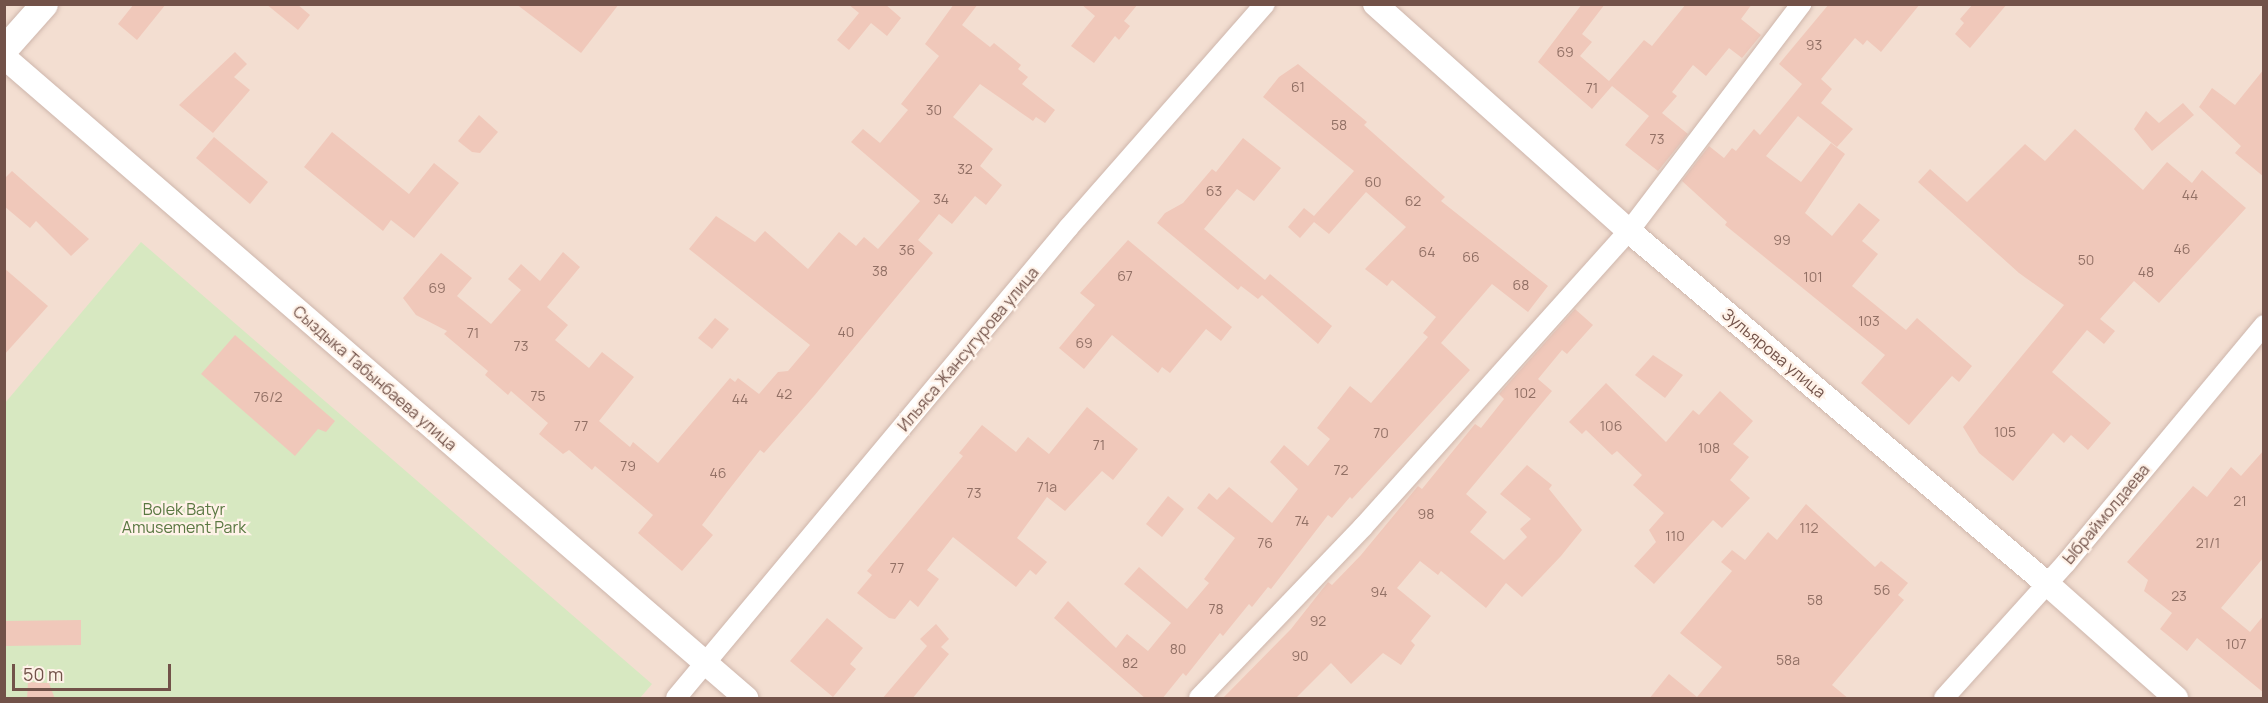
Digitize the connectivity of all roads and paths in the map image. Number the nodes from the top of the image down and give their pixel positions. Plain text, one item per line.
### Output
1 (44, 4) edge
2 (1265, 4) edge
3 (1375, 4) edge
4 (1801, 4) edge
5 (4, 49) edge
6 (4, 57) edge
7 (1629, 231) junction
8 (2264, 325) edge
9 (2045, 582) junction
10 (706, 664) junction
11 (676, 699) edge
12 (746, 699) edge
13 (1199, 699) edge
14 (1944, 699) edge
15 (2176, 699) edge

1 - 5 main road
2 - 10 street, Ильяса Жансугурова улица
3 - 7 street, Зульярова улица
4 - 7 street
6 - 10 street, Сыздыка Табынбаева улица
7 - 9 street, Зульярова улица
7 - 13 street
8 - 9 street, Ыбраймолдаева
9 - 14 street, Ыбраймолдаева
9 - 15 street, Зульярова улица
10 - 11 street, Ильяса Жансугурова улица
10 - 12 street, Сыздыка Табынбаева улица

